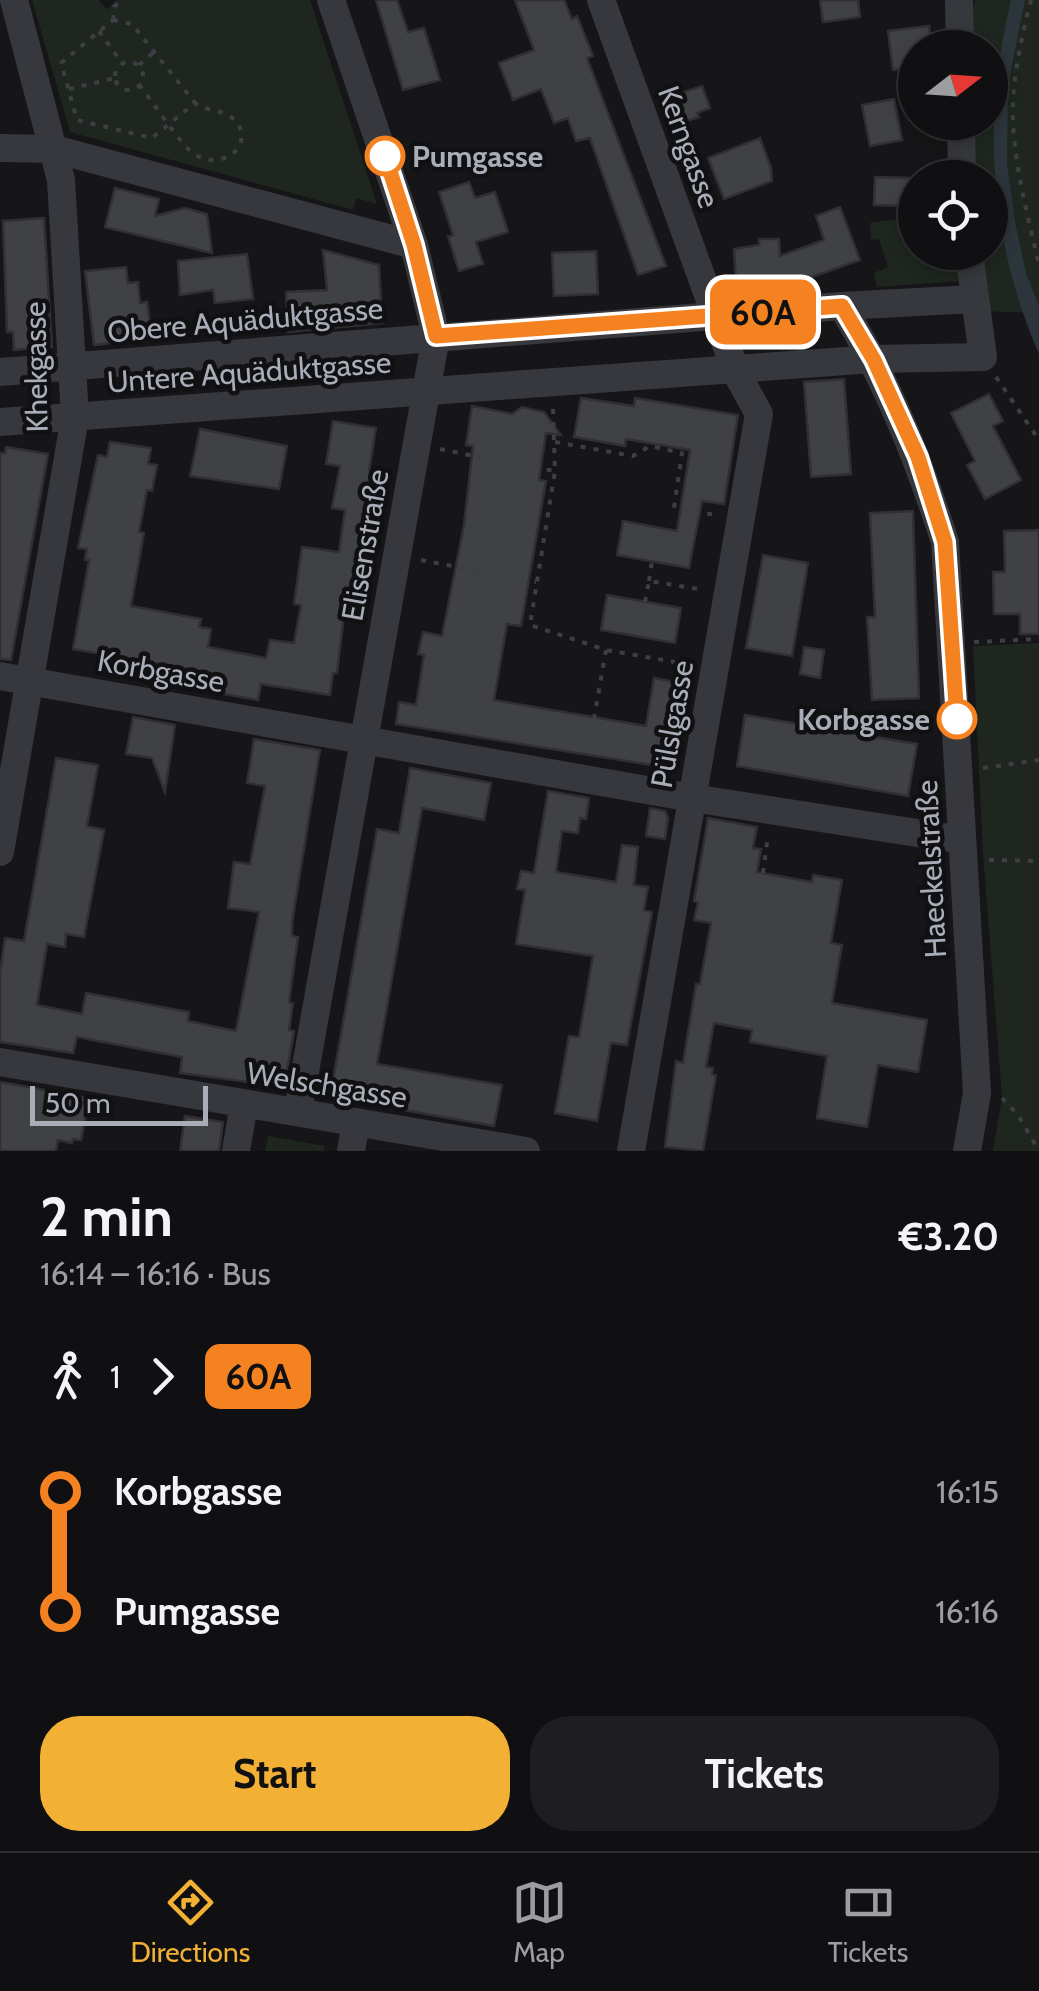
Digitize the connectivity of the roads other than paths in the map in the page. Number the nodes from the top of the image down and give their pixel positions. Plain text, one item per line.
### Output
1 (14, 0) edge
2 (331, 0) edge
3 (601, 0) edge
4 (958, 0) edge
5 (959, 30) edge
6 (0, 148) edge
7 (54, 149) junction
8 (414, 245) junction
9 (972, 270) edge
10 (974, 300) junction
11 (842, 306) junction
12 (716, 316) junction
13 (436, 336) junction
14 (874, 360) junction
15 (73, 367) junction
16 (0, 372) edge
17 (736, 372) junction
18 (425, 392) junction
19 (74, 417) junction
20 (0, 422) edge
21 (0, 676) edge
22 (30, 681) junction
23 (364, 739) junction
24 (692, 798) junction
25 (963, 850) junction
26 (0, 852) edge
27 (0, 1062) edge
28 (244, 1104) junction
29 (298, 1112) junction
30 (356, 1122) junction
31 (236, 1151) edge
32 (352, 1151) edge
33 (526, 1151) edge
34 (631, 1151) edge
35 (968, 1151) edge

1 - 7 street, Khekgasse
2 - 8 street, Elisenstraße
3 - 12 street, Kerngasse
4 - 5 street
6 - 7 street
7 - 8 street
7 - 15 street, Khekgasse
8 - 13 street, Elisenstraße
9 - 10 street
10 - 11 street, Obere Aquäduktgasse
10 - 14 street, Untere Aquäduktgasse
11 - 12 street, Obere Aquäduktgasse
11 - 14 street, Haeckelstraße
12 - 13 street, Obere Aquäduktgasse
12 - 17 street, Pülslgasse
13 - 15 street, Obere Aquäduktgasse
13 - 18 street, Elisenstraße
14 - 17 street, Untere Aquäduktgasse
14 - 25 street, Haeckelstraße
15 - 16 street, Obere Aquäduktgasse
15 - 19 street, Khekgasse
17 - 18 street, Untere Aquäduktgasse
17 - 24 street, Pülslgasse
18 - 19 street, Untere Aquäduktgasse
18 - 23 street, Elisenstraße
19 - 20 street, Untere Aquäduktgasse
19 - 22 street, Khekgasse
21 - 22 street, Korbgasse
22 - 23 street, Korbgasse
22 - 26 street, Khekgasse
23 - 24 street, Korbgasse
23 - 29 street, Elisenstraße
24 - 25 street, Korbgasse
24 - 34 street, Pülslgasse
25 - 35 street, Haeckelstraße
27 - 28 street, Welschgasse
28 - 29 street, Welschgasse
28 - 31 street
29 - 30 street, Welschgasse
30 - 32 street
30 - 33 street, Welschgasse

